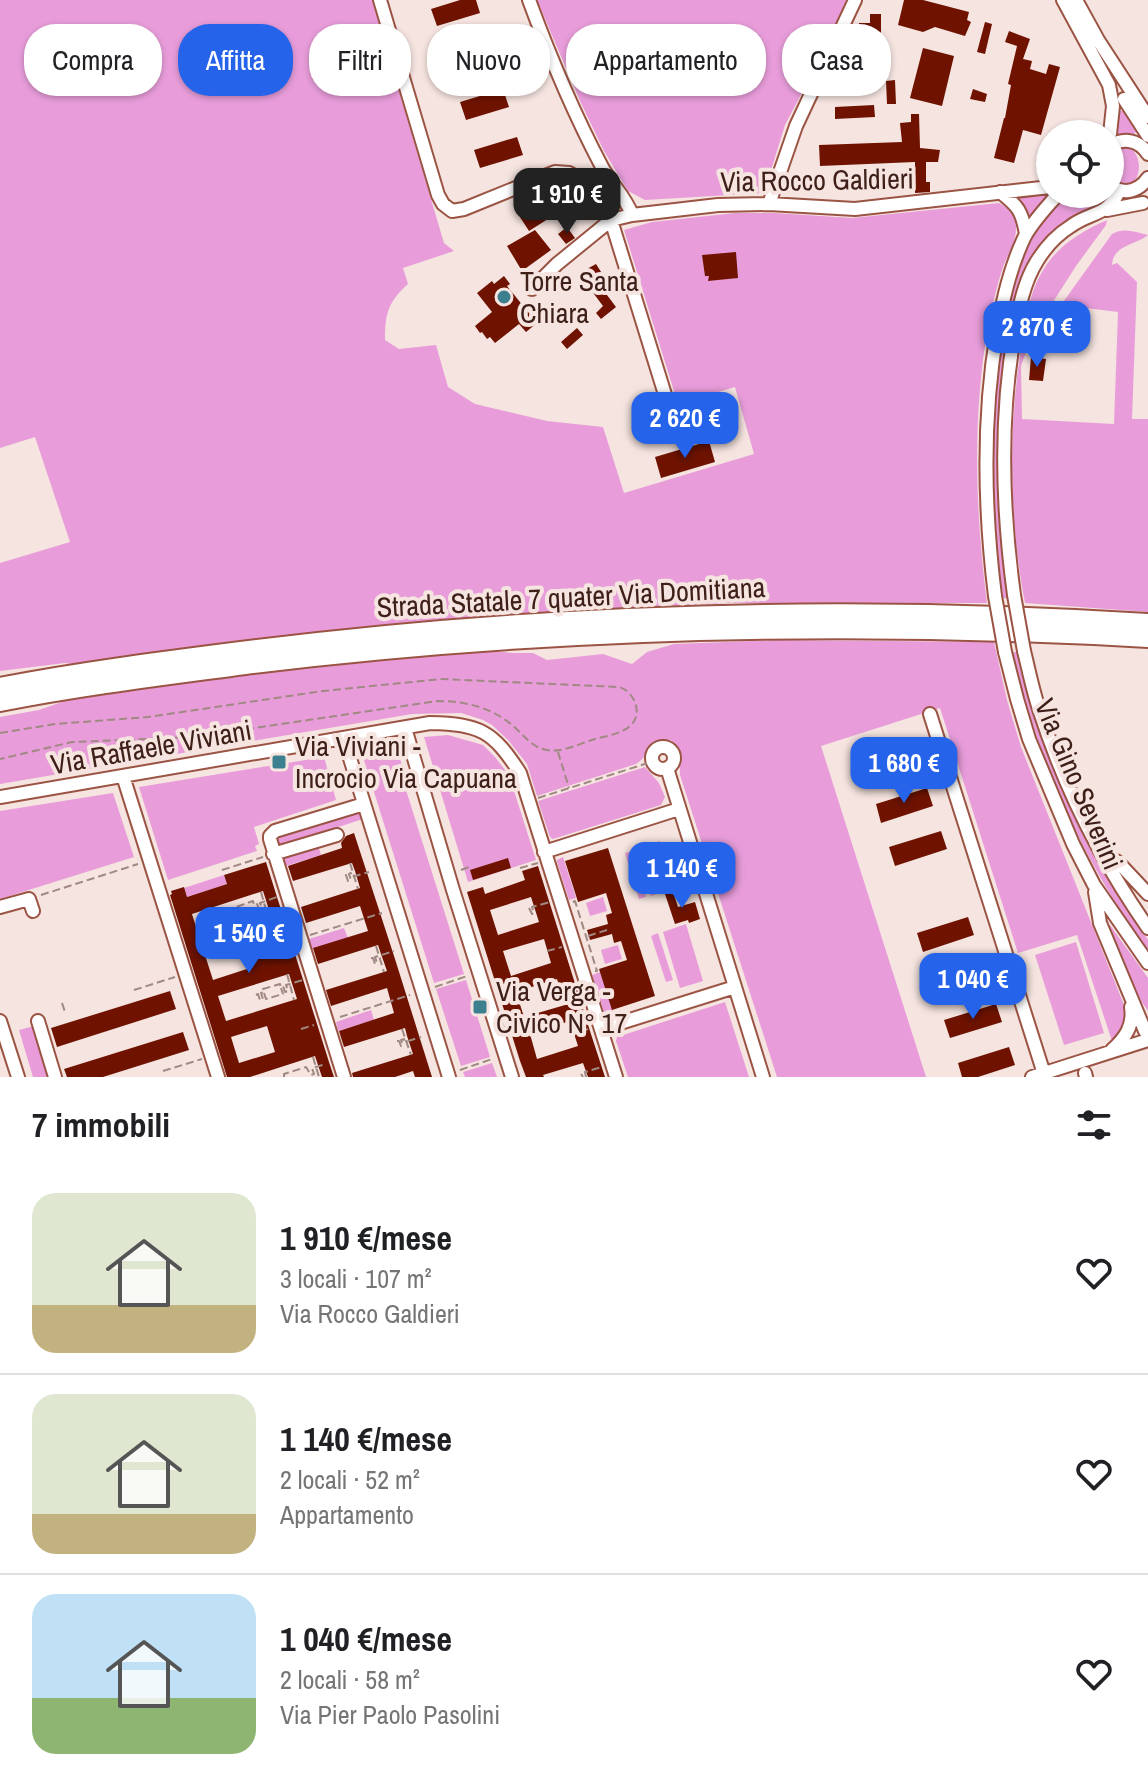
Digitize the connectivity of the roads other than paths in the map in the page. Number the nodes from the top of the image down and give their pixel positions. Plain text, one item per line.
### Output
1 (380, 0) edge
2 (529, 0) edge
3 (855, 0) edge
4 (1063, 0) edge
5 (1076, 0) edge
6 (1124, 99) dead end
7 (1148, 117) edge
8 (1112, 120) edge
9 (1124, 140) edge
10 (1147, 146) edge
11 (1148, 178) edge
12 (1036, 188) edge
13 (1124, 188) edge
14 (1000, 192) junction
15 (1124, 193) edge
16 (1146, 203) edge
17 (769, 204) junction
18 (1047, 208) edge
19 (1107, 208) edge
20 (1104, 211) junction
21 (632, 215) junction
22 (611, 220) junction
23 (1026, 234) junction
24 (532, 289) dead end
25 (671, 414) dead end
26 (1148, 623) edge
27 (1148, 638) edge
28 (0, 687) edge
29 (0, 702) edge
30 (930, 714) dead end
31 (405, 728) junction
32 (344, 739) junction
33 (667, 768) dead end
34 (123, 776) junction
35 (0, 797) edge
36 (364, 804) junction
37 (679, 809) junction
38 (337, 835) dead end
39 (1100, 852) junction
40 (269, 855) junction
41 (542, 857) junction
42 (1094, 885) junction
43 (1148, 894) edge
44 (31, 905) road end
45 (0, 907) edge
46 (1148, 928) edge
47 (1148, 963) edge
48 (735, 987) junction
49 (1128, 992) junction
50 (0, 1021) edge
51 (38, 1021) dead end
52 (596, 1028) junction
53 (1148, 1034) edge
54 (1148, 1040) edge
55 (1109, 1053) junction
56 (454, 1074) edge
57 (1040, 1076) edge
58 (18, 1077) edge
59 (55, 1077) edge
60 (218, 1077) edge
61 (344, 1077) edge
62 (512, 1077) edge
63 (616, 1077) edge
64 (763, 1077) edge

1 - 22 street
2 - 21 street
3 - 17 street
4 - 8 street
5 - 7 street
6 - 10 street
9 - 10 street
11 - 13 street, Via Gino Severini
12 - 14 street, Via Rocco Galdieri
14 - 17 street, Via Rocco Galdieri
14 - 23 street
15 - 16 street
16 - 20 street
17 - 21 street, Via Rocco Galdieri
18 - 23 street, Via Gino Severini
19 - 20 street, Via Gino Severini
20 - 39 street, Via Gino Severini, bridge
21 - 22 street, Via Rocco Galdieri
22 - 24 street
22 - 25 street
23 - 42 street, Via Gino Severini, bridge
26 - 28 highway, Strada Statale 7 quater Via Domitiana
27 - 29 highway, Strada Statale 7 quater Via Domitiana
30 - 57 street
31 - 32 street, Via Raffaele Viviani
31 - 41 street, Via Raffaele Viviani
31 - 62 street
32 - 34 street, Via Raffaele Viviani
32 - 36 street
33 - 37 street
34 - 35 street, Via Raffaele Viviani
34 - 60 street
36 - 40 street
36 - 56 street
37 - 41 street
37 - 48 street
38 - 40 street
39 - 43 street
39 - 46 street, Via Gino Severini
40 - 61 street
41 - 52 street, Via Raffaele Viviani
42 - 47 street, Via Gino Severini
42 - 49 street
44 - 45 street
48 - 52 street
48 - 64 street
49 - 53 street
49 - 55 street
50 - 58 street
51 - 59 street
52 - 63 street, Via Raffaele Viviani
54 - 55 street
55 - 57 street

